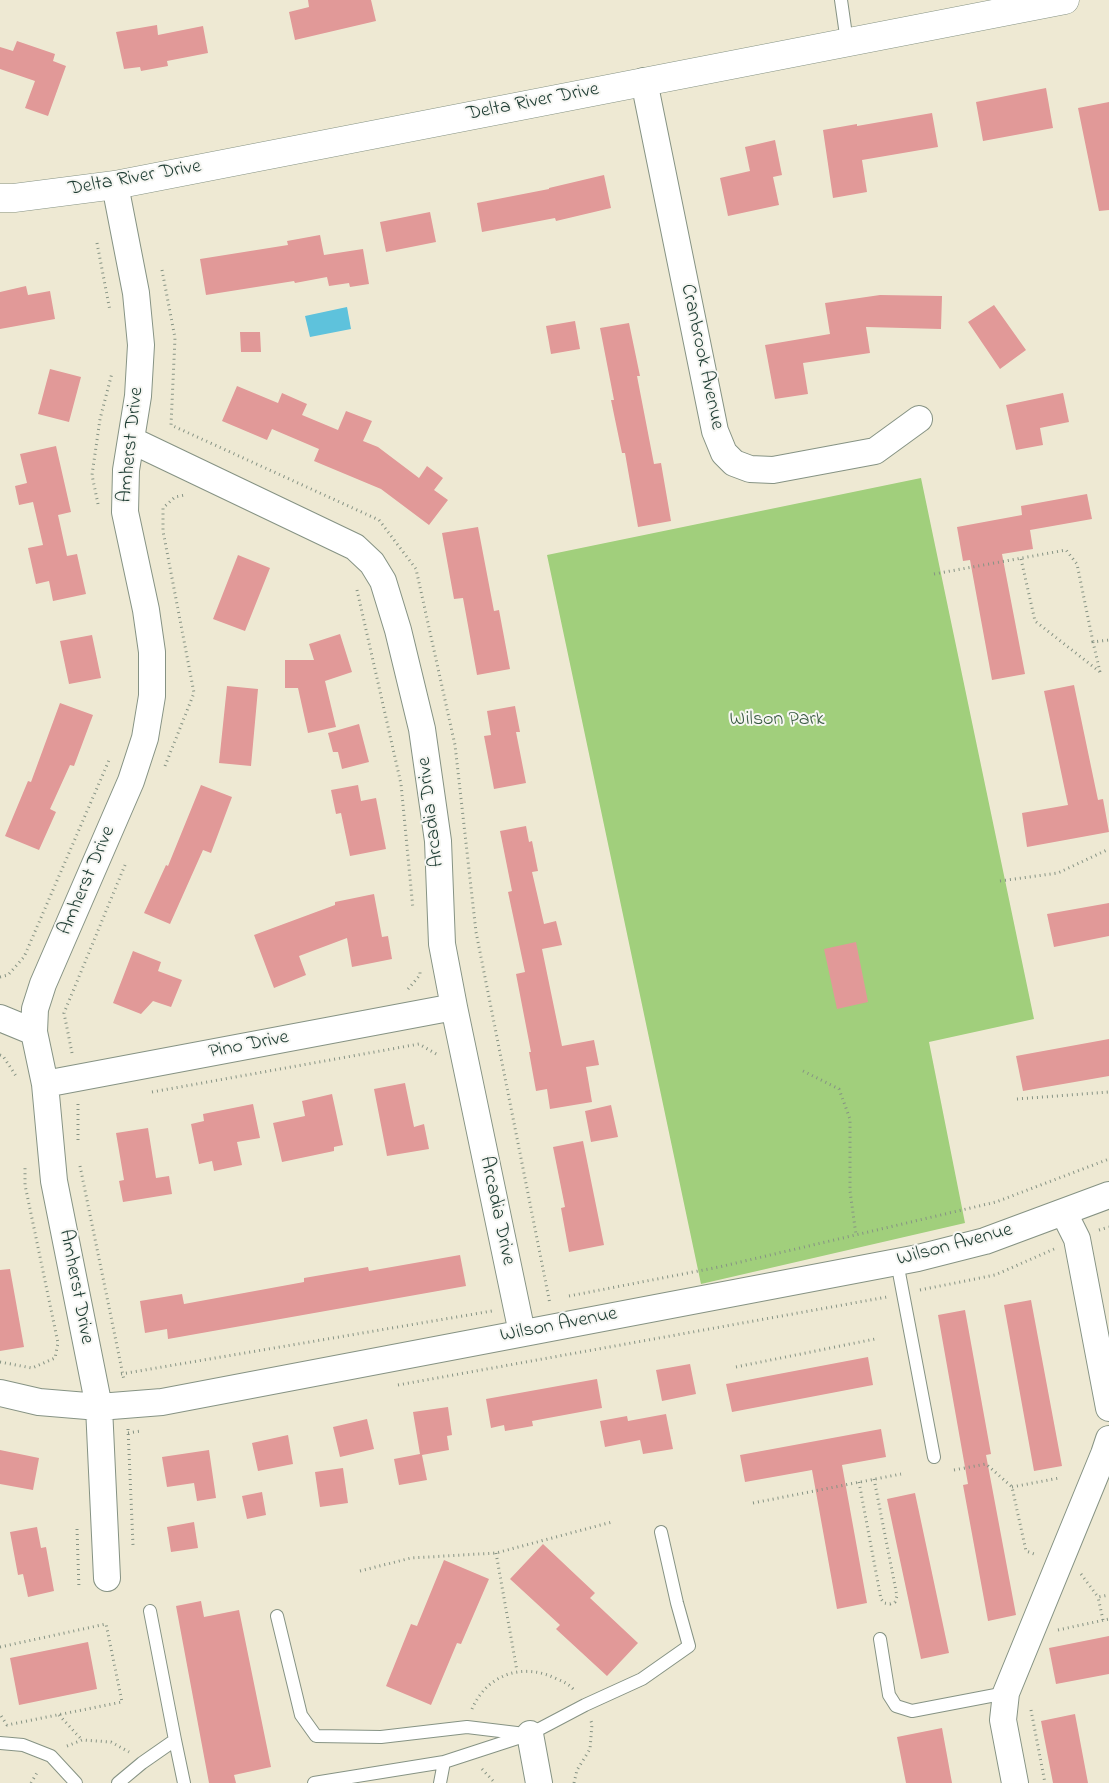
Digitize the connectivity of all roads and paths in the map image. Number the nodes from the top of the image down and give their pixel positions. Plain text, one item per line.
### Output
1 (841, 0) edge
2 (1064, 0) edge
3 (847, 42) junction
4 (644, 81) junction
5 (114, 184) junction
6 (0, 198) edge
7 (97, 243) dead end
8 (110, 312) dead end
9 (114, 368) dead end
10 (919, 419) dead end
11 (131, 440) junction
12 (192, 494) dead end
13 (98, 504) dead end
14 (1021, 559) junction
15 (934, 574) dead end
16 (356, 584) dead end
17 (1109, 640) edge
18 (1093, 642) junction
19 (110, 757) dead end
20 (162, 774) dead end
21 (1109, 849) edge
22 (125, 863) dead end
23 (1000, 881) dead end
24 (414, 918) dead end
25 (419, 965) dead end
26 (0, 977) edge
27 (399, 990) dead end
28 (454, 1007) junction
29 (0, 1018) edge
30 (34, 1032) junction
31 (0, 1055) edge
32 (442, 1062) dead end
33 (803, 1071) dead end
34 (78, 1078) junction
35 (17, 1084) dead end
36 (45, 1084) junction
37 (1109, 1092) edge
38 (146, 1093) dead end
39 (1017, 1099) dead end
40 (87, 1104) dead end
41 (78, 1105) junction
42 (78, 1148) dead end
43 (78, 1156) dead end
44 (25, 1159) dead end
45 (1109, 1159) edge
46 (1109, 1195) edge
47 (1064, 1213) junction
48 (856, 1235) junction
49 (897, 1262) junction
50 (568, 1296) dead end
51 (550, 1300) dead end
52 (516, 1307) junction
53 (522, 1333) junction
54 (875, 1339) dead end
55 (0, 1362) edge
56 (736, 1367) dead end
57 (122, 1374) junction
58 (93, 1378) junction
59 (0, 1393) edge
60 (1108, 1393) edge
61 (129, 1405) junction
62 (99, 1407) junction
63 (1107, 1450) edge
64 (934, 1457) dead end
65 (954, 1470) dead end
66 (901, 1474) dead end
67 (1059, 1478) dead end
68 (874, 1479) junction
69 (859, 1482) junction
70 (1012, 1487) junction
71 (753, 1503) dead end
72 (612, 1522) dead end
73 (661, 1532) dead end
74 (1026, 1551) dead end
75 (133, 1553) dead end
76 (496, 1553) junction
77 (360, 1571) dead end
78 (107, 1578) dead end
79 (1109, 1594) edge
80 (150, 1611) dead end
81 (277, 1616) dead end
82 (1109, 1619) edge
83 (1103, 1620) junction
84 (1050, 1631) dead end
85 (880, 1639) dead end
86 (0, 1647) edge
87 (517, 1670) dead end
88 (1006, 1693) junction
89 (1030, 1707) dead end
90 (0, 1714) edge
91 (60, 1715) junction
92 (530, 1734) junction
93 (82, 1740) junction
94 (175, 1740) junction
95 (0, 1743) edge
96 (51, 1756) junction
97 (444, 1762) junction
98 (142, 1763) junction
99 (31, 1783) edge
100 (76, 1783) edge
101 (118, 1783) edge
102 (184, 1783) edge
103 (314, 1783) edge
104 (440, 1783) edge
105 (539, 1783) edge
106 (1015, 1783) edge
107 (1045, 1783) edge

1 - 3 lane
2 - 3 street, Delta River Drive
3 - 4 street, Delta River Drive
4 - 5 street, Delta River Drive
4 - 10 street, Cranbrook Avenue
5 - 6 street, Delta River Drive
5 - 11 street, Amherst Drive
7 - 8 path
9 - 13 path
11 - 28 street, Arcadia Drive
11 - 30 street, Amherst Drive
12 - 20 path
14 - 15 path
14 - 18 path
14 - 18 path
16 - 24 path
17 - 18 path
19 - 26 path
21 - 23 path
22 - 34 path
25 - 27 path
28 - 34 street, Pino Drive
28 - 52 street, Arcadia Drive
29 - 30 street
30 - 36 street, Amherst Drive
31 - 35 path
32 - 38 path
33 - 48 path
34 - 36 street, Pino Drive
34 - 41 path
36 - 58 street, Amherst Drive
37 - 39 path
40 - 41 path
41 - 42 path
43 - 57 path
44 - 55 path
45 - 48 path
46 - 47 street, Wilson Avenue
47 - 49 street, Wilson Avenue
47 - 60 street
48 - 50 path
49 - 53 street, Wilson Avenue
49 - 64 lane
51 - 52 path
52 - 53 street, Arcadia Drive
52 - 57 path
53 - 61 street, Wilson Avenue
54 - 56 path
57 - 58 path
57 - 61 path
58 - 62 street, Amherst Drive
59 - 62 street, Wilson Avenue
61 - 62 street, Wilson Avenue
61 - 75 path
62 - 78 street, Amherst Drive
63 - 88 street
65 - 70 path
66 - 68 path
67 - 70 path
68 - 69 path
68 - 69 path
69 - 71 path
70 - 74 path
72 - 76 path
73 - 92 lane
76 - 77 path
76 - 87 path
79 - 83 path
80 - 94 lane
81 - 92 lane
82 - 83 path
83 - 84 path
85 - 88 lane
86 - 91 path
88 - 106 street
89 - 107 path
90 - 91 path
91 - 93 path
92 - 97 lane
92 - 105 street
93 - 96 path
93 - 98 path
94 - 98 lane
94 - 102 lane
95 - 96 lane
96 - 99 path
96 - 100 lane
97 - 103 lane
97 - 104 lane
98 - 101 lane

